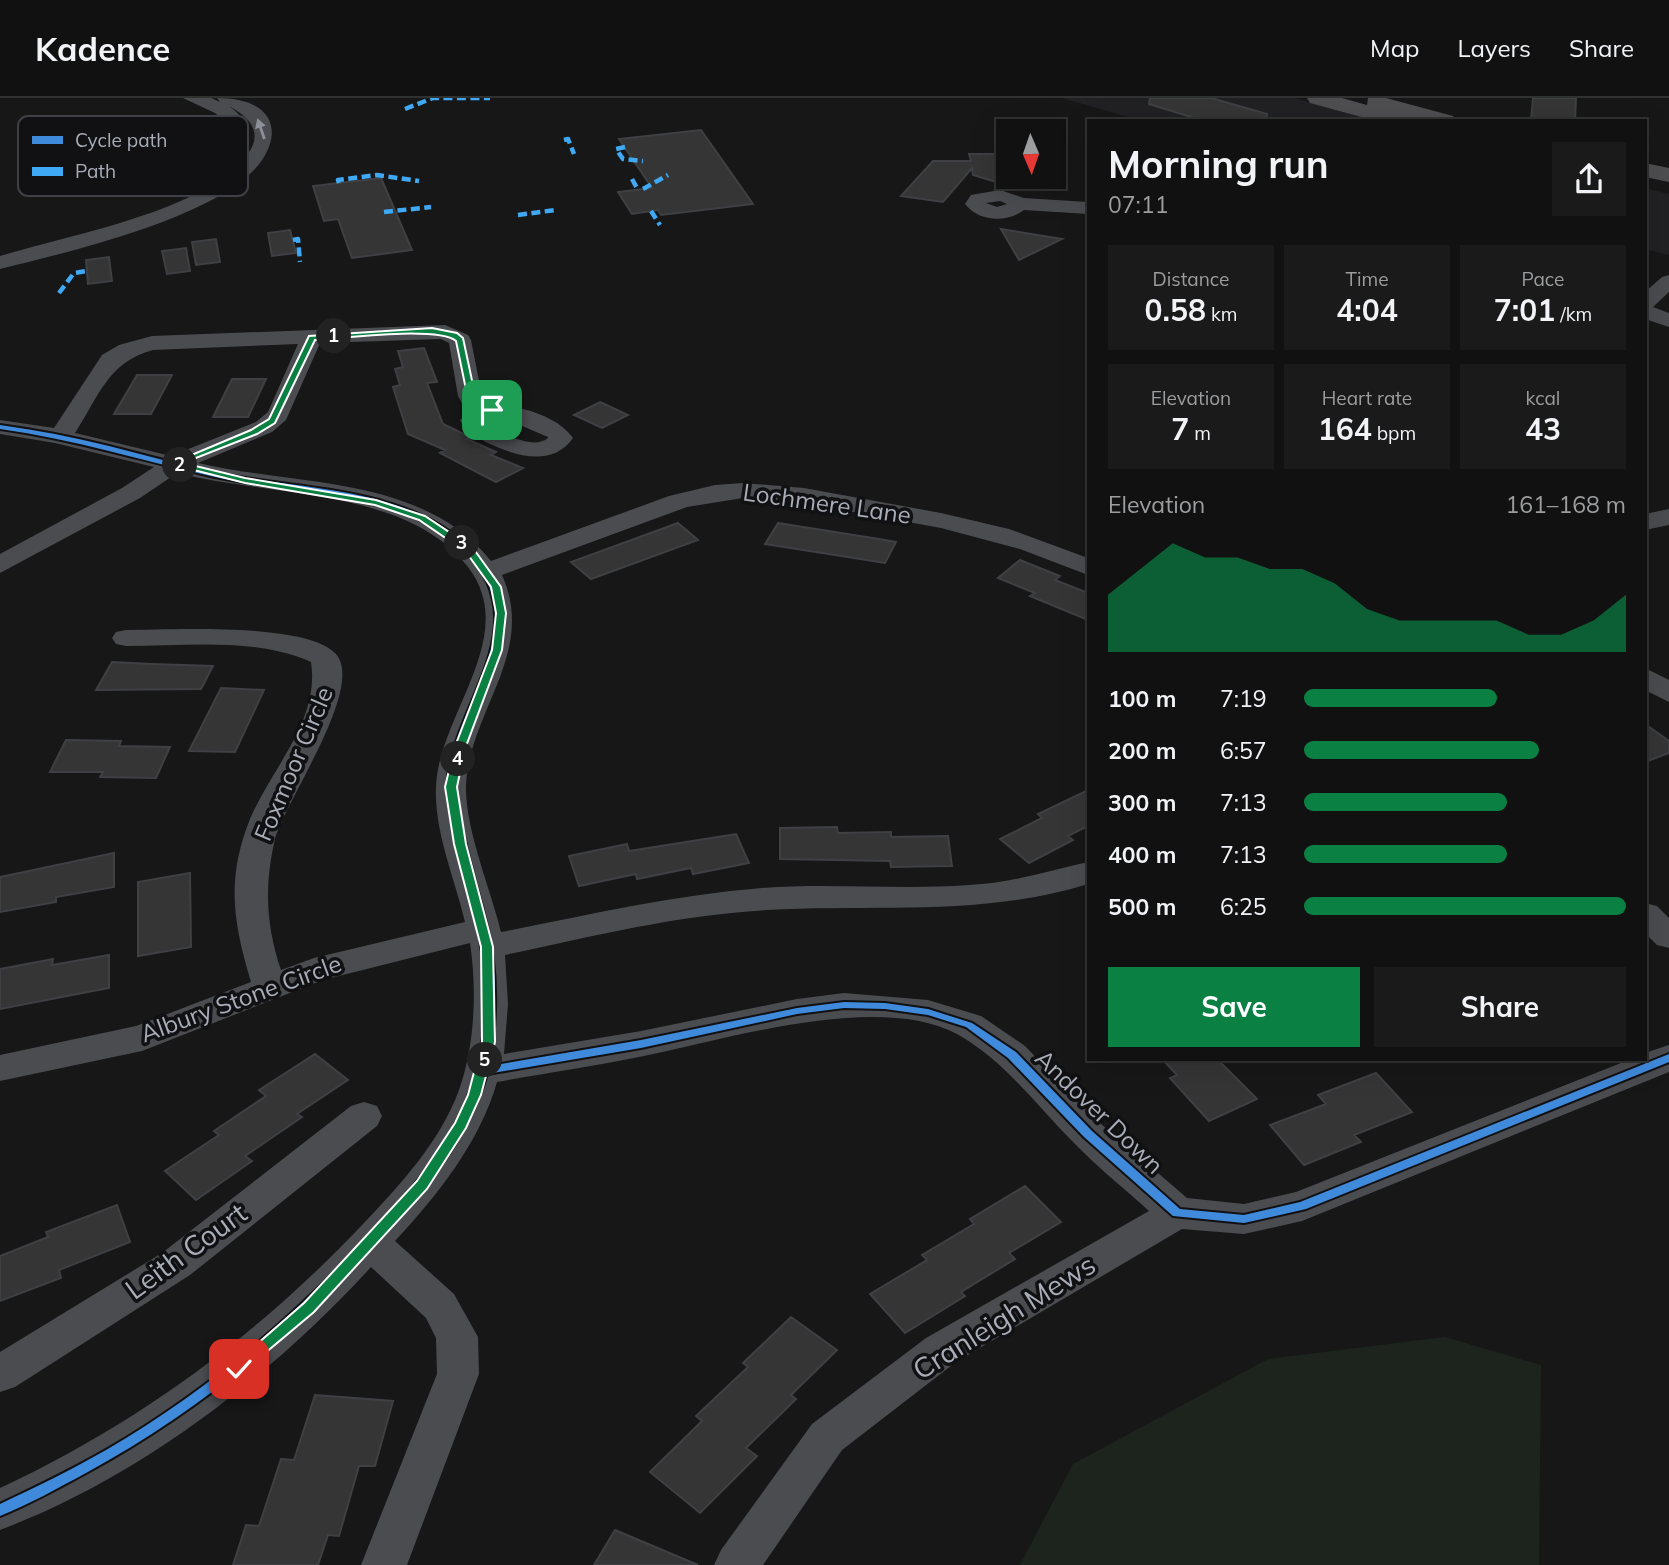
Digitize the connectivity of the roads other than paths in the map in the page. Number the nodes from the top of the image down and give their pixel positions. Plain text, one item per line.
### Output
1 (192, 98) edge
2 (226, 98) edge
3 (1318, 98) edge
4 (1362, 98) edge
5 (229, 116) edge
6 (1395, 119) edge
7 (1438, 119) edge
8 (248, 169) edge
9 (1647, 170) edge
10 (1669, 175) edge
11 (1647, 181) edge
12 (1669, 186) edge
13 (175, 196) edge
14 (205, 196) edge
15 (1019, 204) dead end
16 (1087, 208) edge
17 (0, 250) edge
18 (0, 263) edge
19 (1669, 281) edge
20 (1647, 301) edge
21 (1647, 314) edge
22 (1669, 320) edge
23 (312, 337) junction
24 (479, 414) dead end
25 (0, 427) edge
26 (61, 436) junction
27 (174, 464) junction
28 (1669, 517) edge
29 (1647, 522) edge
30 (0, 565) edge
31 (1087, 567) edge
32 (487, 572) junction
33 (126, 638) dead end
34 (1647, 678) edge
35 (1669, 693) edge
36 (1087, 873) edge
37 (1647, 916) edge
38 (1669, 937) edge
39 (485, 938) junction
40 (269, 986) junction
41 (1669, 1058) edge
42 (0, 1068) edge
43 (483, 1071) junction
44 (364, 1116) dead end
45 (1177, 1213) junction
46 (371, 1243) junction
47 (0, 1374) edge
48 (0, 1510) edge
49 (384, 1565) edge
50 (737, 1565) edge

1 - 5 street
8 -> 2 street
3 - 6 highway
4 - 7 highway
9 - 10 highway
11 - 12 highway
13 - 17 street
18 -> 14 street
15 - 16 street
19 - 20 street
21 - 22 street
23 - 24 street
23 - 26 street
23 - 27 street
25 - 26 street
26 - 27 street
27 - 30 street
27 - 32 street
28 - 29 street
31 - 32 street, Lochmere Lane
32 - 39 street
33 - 40 street, Foxmoor Circle
34 - 35 street
36 - 39 street
37 - 38 street
39 - 40 street, Albury Stone Circle
39 - 43 street
40 - 42 street, Albury Stone Circle
41 - 45 street
43 - 45 street, Andover Down
43 - 46 street
44 - 47 street, Leith Court
45 - 50 street, Cranleigh Mews
46 - 48 street
46 - 49 street

